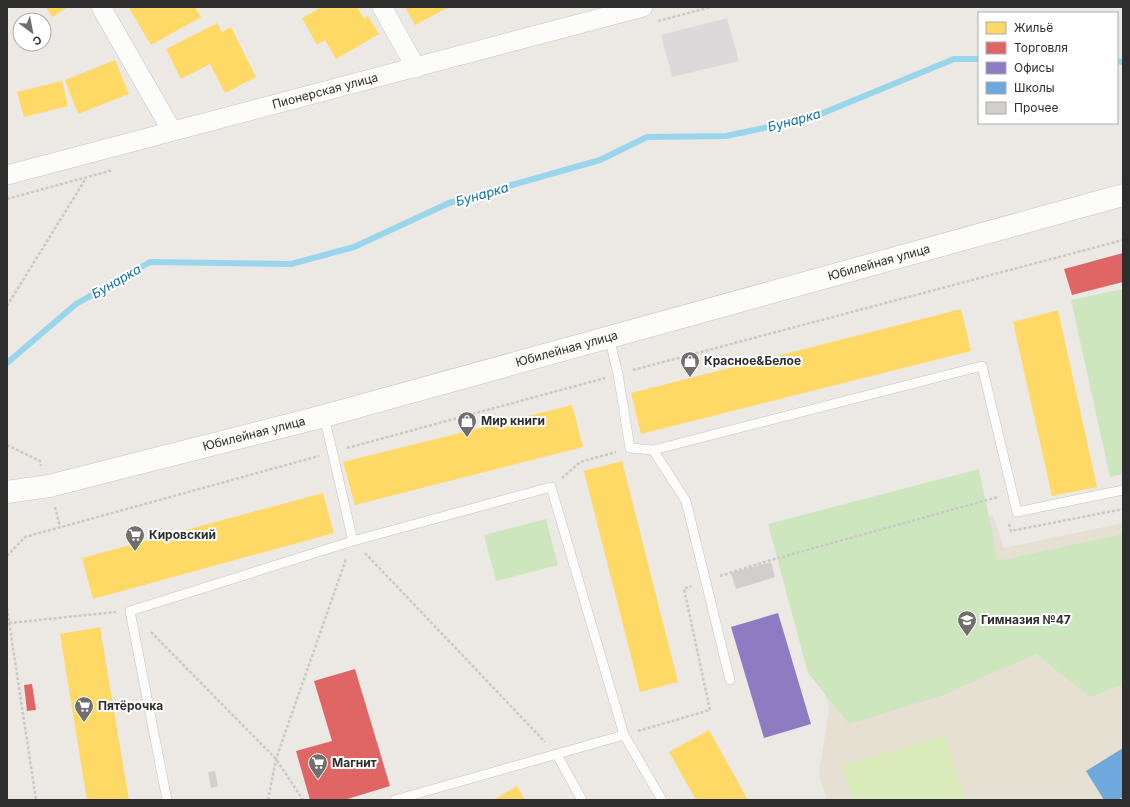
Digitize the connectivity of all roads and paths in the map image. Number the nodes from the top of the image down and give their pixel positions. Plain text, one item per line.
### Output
1 (101, 7) edge
2 (382, 7) edge
3 (643, 7) edge
4 (416, 68) junction
5 (172, 132) junction
6 (7, 175) edge
7 (86, 177) dead end
8 (1123, 195) edge
9 (1123, 240) edge
10 (7, 306) edge
11 (609, 336) junction
12 (618, 374) junction
13 (324, 416) junction
14 (630, 448) junction
15 (654, 450) junction
16 (332, 452) junction
17 (551, 487) junction
18 (1123, 490) edge
19 (7, 492) edge
20 (1002, 496) dead end
21 (1123, 509) edge
22 (1007, 517) dead end
23 (352, 541) junction
24 (7, 556) edge
25 (706, 580) junction
26 (7, 608) edge
27 (130, 611) junction
28 (9, 623) junction
29 (730, 680) dead end
30 (624, 735) junction
31 (557, 754) junction
32 (276, 759) junction
33 (36, 800) edge
34 (167, 800) edge
35 (268, 800) edge
36 (303, 800) edge
37 (395, 800) edge
38 (582, 800) edge
39 (662, 800) edge

1 - 5 street
2 - 4 street
3 - 4 street, Пионерская улица
4 - 5 street, Пионерская улица
5 - 6 street, Пионерская улица
7 - 10 path
8 - 11 street, Юбилейная улица
9 - 12 path
11 - 12 lane
11 - 13 street, Юбилейная улица
12 - 14 lane
12 - 16 path
13 - 16 lane
13 - 19 street, Юбилейная улица
14 - 15 lane
14 - 17 path
15 - 18 lane
15 - 25 lane
16 - 23 lane
16 - 24 path
17 - 23 lane
17 - 30 lane
20 - 25 path
21 - 22 path
23 - 27 lane
23 - 31 path
23 - 32 path
25 - 29 lane
25 - 30 path
26 - 28 path
27 - 28 path
27 - 32 path
27 - 34 lane
28 - 33 path
30 - 31 lane
30 - 39 lane
31 - 37 lane
31 - 38 lane
32 - 35 path
32 - 36 path

